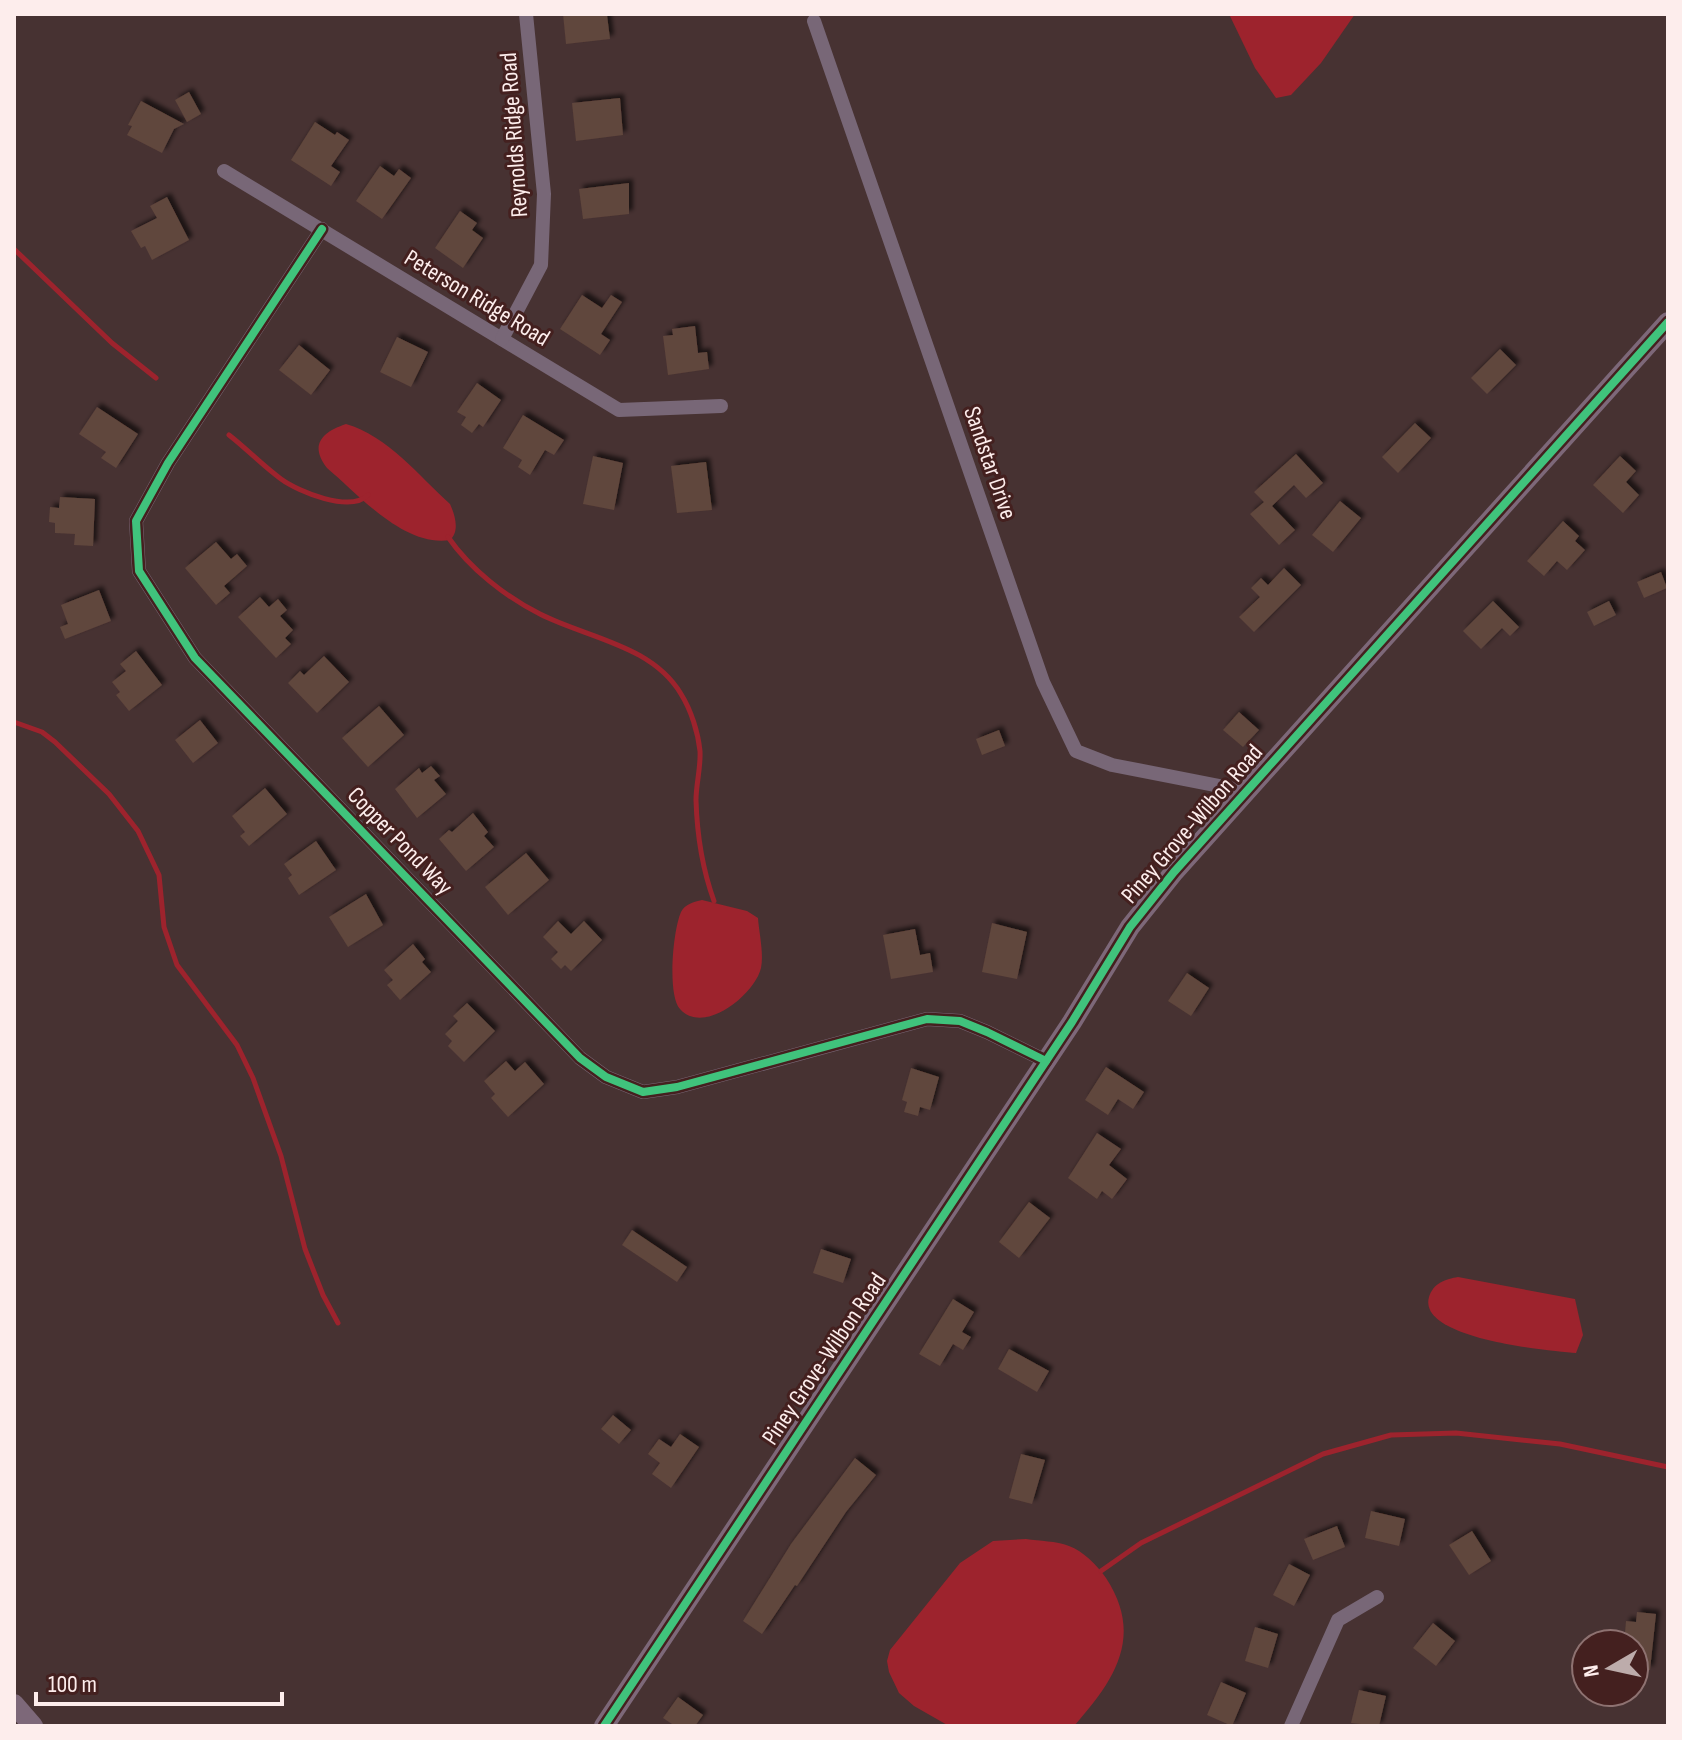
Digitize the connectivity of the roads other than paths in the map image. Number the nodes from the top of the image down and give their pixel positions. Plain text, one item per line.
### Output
1 (526, 14) edge
2 (814, 21) dead end
3 (224, 171) dead end
4 (322, 229) junction
5 (1668, 322) edge
6 (502, 339) junction
7 (721, 406) dead end
8 (1245, 791) junction
9 (1046, 1061) junction
10 (1377, 1597) dead end
11 (14, 1704) edge
12 (33, 1726) edge
13 (604, 1726) edge
14 (1291, 1726) edge

1 - 6 street, Reynolds Ridge Road
2 - 8 street, Sandstar Drive
3 - 4 street, Peterson Ridge Road
4 - 6 street, Peterson Ridge Road
4 - 9 street, Copper Pond Way
5 - 8 street, Piney Grove-Wilbon Road
6 - 7 street, Peterson Ridge Road
8 - 9 street, Piney Grove-Wilbon Road
9 - 13 street, Piney Grove-Wilbon Road
10 - 14 street
11 - 12 street

